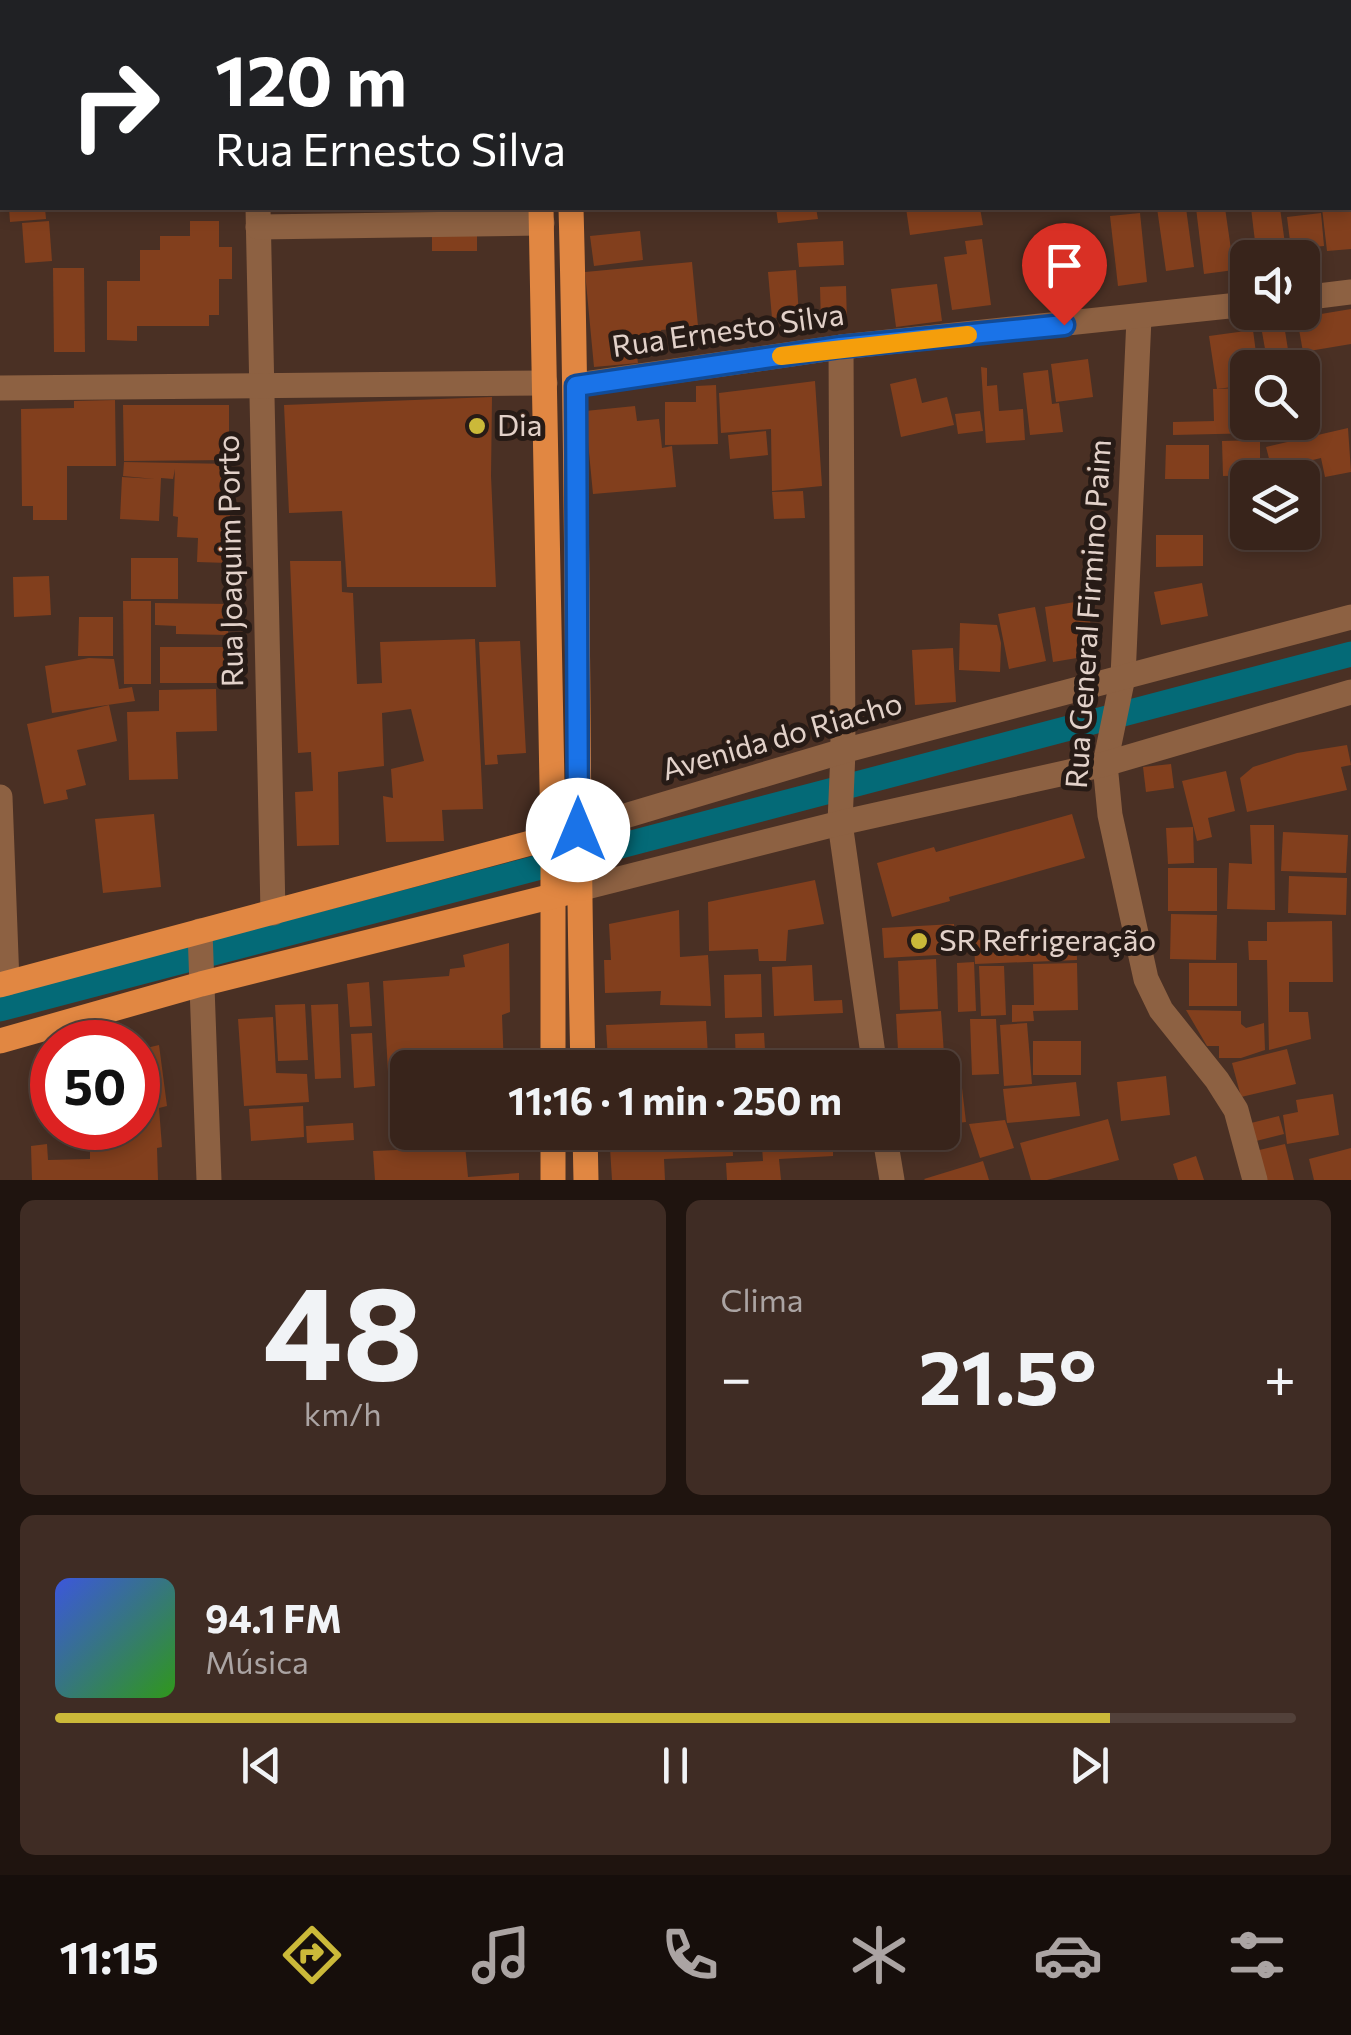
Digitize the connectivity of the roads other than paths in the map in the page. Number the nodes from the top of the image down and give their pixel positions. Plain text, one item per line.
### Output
1 (571, 210) edge
2 (542, 215) edge
3 (258, 217) edge
4 (346, 217) edge
5 (1351, 292) edge
6 (1320, 296) edge
7 (1230, 306) edge
8 (1139, 318) junction
9 (840, 347) junction
10 (545, 383) junction
11 (576, 386) junction
12 (260, 387) junction
13 (0, 388) edge
14 (1351, 618) edge
15 (1120, 687) junction
16 (1351, 692) edge
17 (843, 750) junction
18 (1105, 764) junction
19 (0, 797) edge
20 (840, 823) junction
21 (566, 841) junction
22 (579, 882) junction
23 (553, 887) junction
24 (272, 913) junction
25 (200, 937) junction
26 (201, 977) junction
27 (4, 984) edge
28 (0, 1041) edge
29 (553, 1050) edge
30 (583, 1050) edge
31 (872, 1050) edge
32 (553, 1150) edge
33 (585, 1150) edge
34 (887, 1150) edge
35 (209, 1180) edge
36 (553, 1180) edge
37 (586, 1180) edge
38 (892, 1180) edge
39 (1254, 1180) edge

1 - 11 main road
2 - 4 street
2 - 10 main road
3 - 4 street
3 - 12 street, Rua Joaquim Porto
5 - 6 street
7 - 8 street, Rua Ernesto Silva
8 - 9 street, Rua Ernesto Silva
8 - 15 street, Rua General Firmino Paim
9 - 11 street, Rua Ernesto Silva
9 - 17 street
10 - 12 street
10 - 21 main road
11 - 21 main road
12 - 13 street
12 - 24 street, Rua Joaquim Porto
14 - 15 street, Avenida do Riacho
15 - 17 street, Avenida do Riacho
15 - 18 street, Rua General Firmino Paim
16 - 18 street
17 - 20 street
17 - 21 street, Avenida do Riacho
18 - 20 street
18 - 39 street, Rua General Firmino Paim
19 - 27 street
20 - 22 street
20 - 31 street
21 - 22 main road
21 - 23 main road
21 - 24 main road, Avenida do Riacho
22 - 23 main road
22 - 30 main road
23 - 26 main road
23 - 29 main road
24 - 25 main road, Avenida do Riacho
25 - 26 street
25 - 27 main road, Avenida do Riacho
26 - 28 main road
26 - 35 street
32 - 36 main road
33 - 37 main road
34 - 38 street

